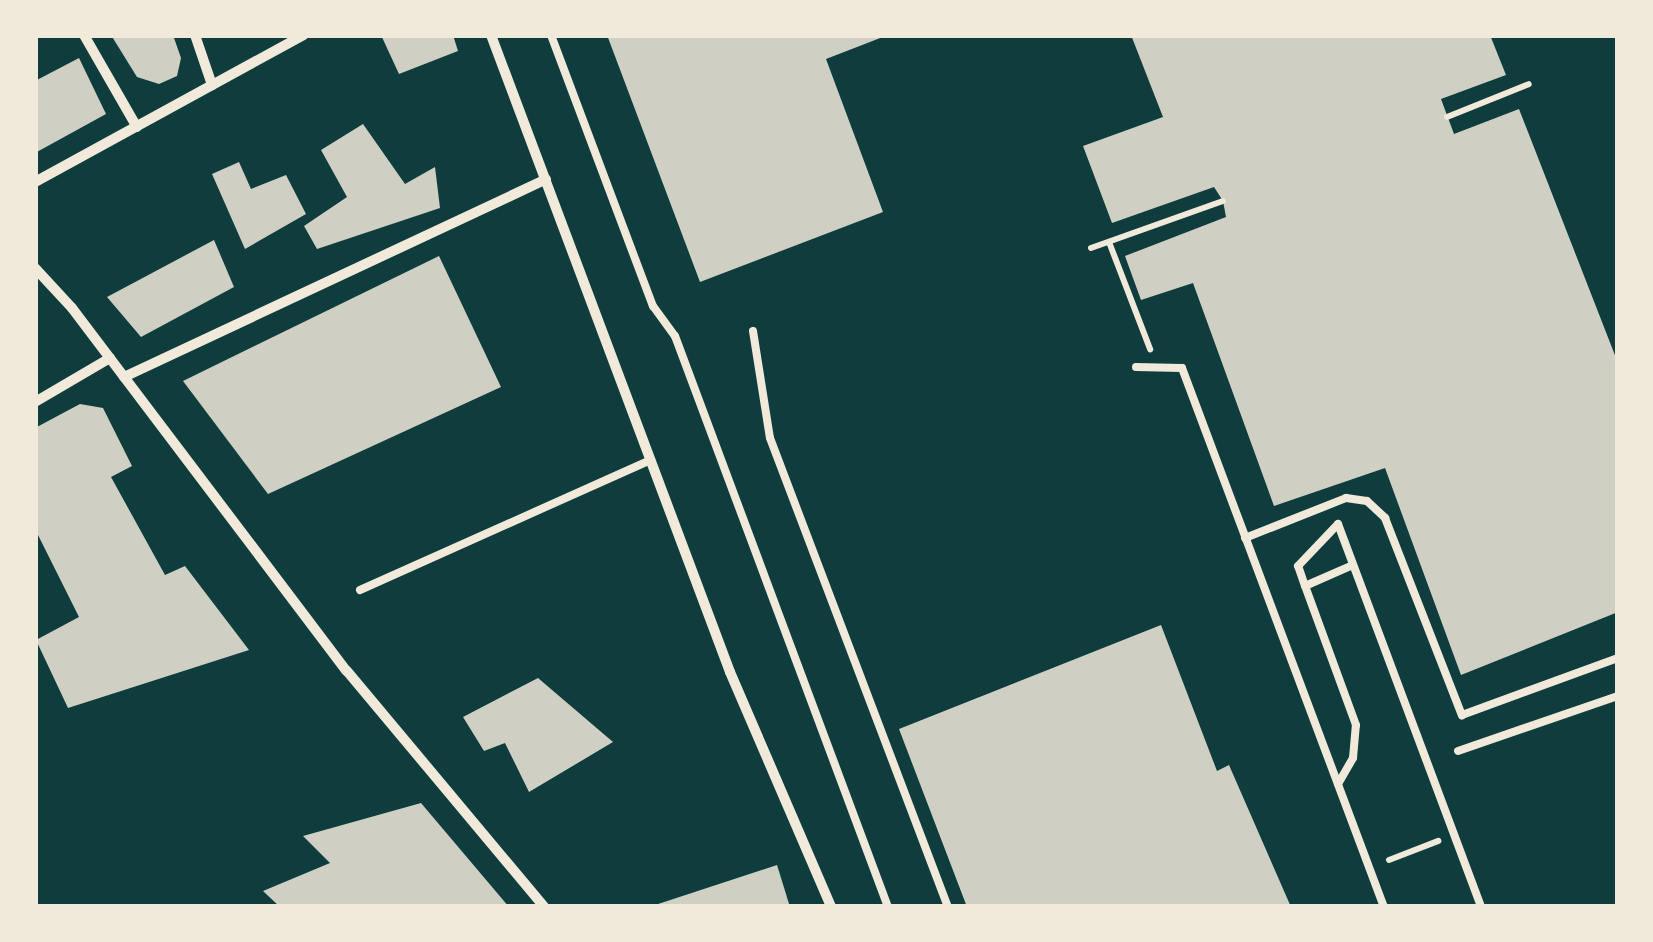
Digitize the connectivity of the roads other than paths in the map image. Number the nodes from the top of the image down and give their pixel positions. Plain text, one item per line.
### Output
1 (84, 35) edge
2 (195, 35) edge
3 (304, 35) edge
4 (491, 35) edge
5 (551, 35) edge
6 (212, 84) junction
7 (137, 127) junction
8 (546, 179) junction
9 (35, 182) edge
10 (35, 268) edge
11 (753, 331) dead end
12 (110, 358) junction
13 (1136, 367) dead end
14 (124, 377) junction
15 (35, 402) edge
16 (651, 460) junction
17 (1244, 538) junction
18 (1353, 565) junction
19 (1306, 586) junction
20 (360, 590) dead end
21 (1618, 658) edge
22 (1618, 696) edge
23 (1458, 751) dead end
24 (1338, 784) junction
25 (544, 907) edge
26 (831, 907) edge
27 (888, 907) edge
28 (948, 907) edge
29 (1384, 907) edge
30 (1481, 907) edge

1 - 7 street
2 - 6 street
3 - 6 street
4 - 8 street
5 - 27 lane
6 - 7 street
7 - 9 street
8 - 14 street
8 - 16 street
10 - 12 street
11 - 28 lane
12 - 14 street
12 - 15 street
13 - 17 lane
14 - 25 street
16 - 20 lane
16 - 26 street
17 - 21 lane
17 - 24 lane
18 - 19 lane
18 - 19 lane
18 - 30 lane
19 - 24 lane
22 - 23 lane
24 - 29 lane

